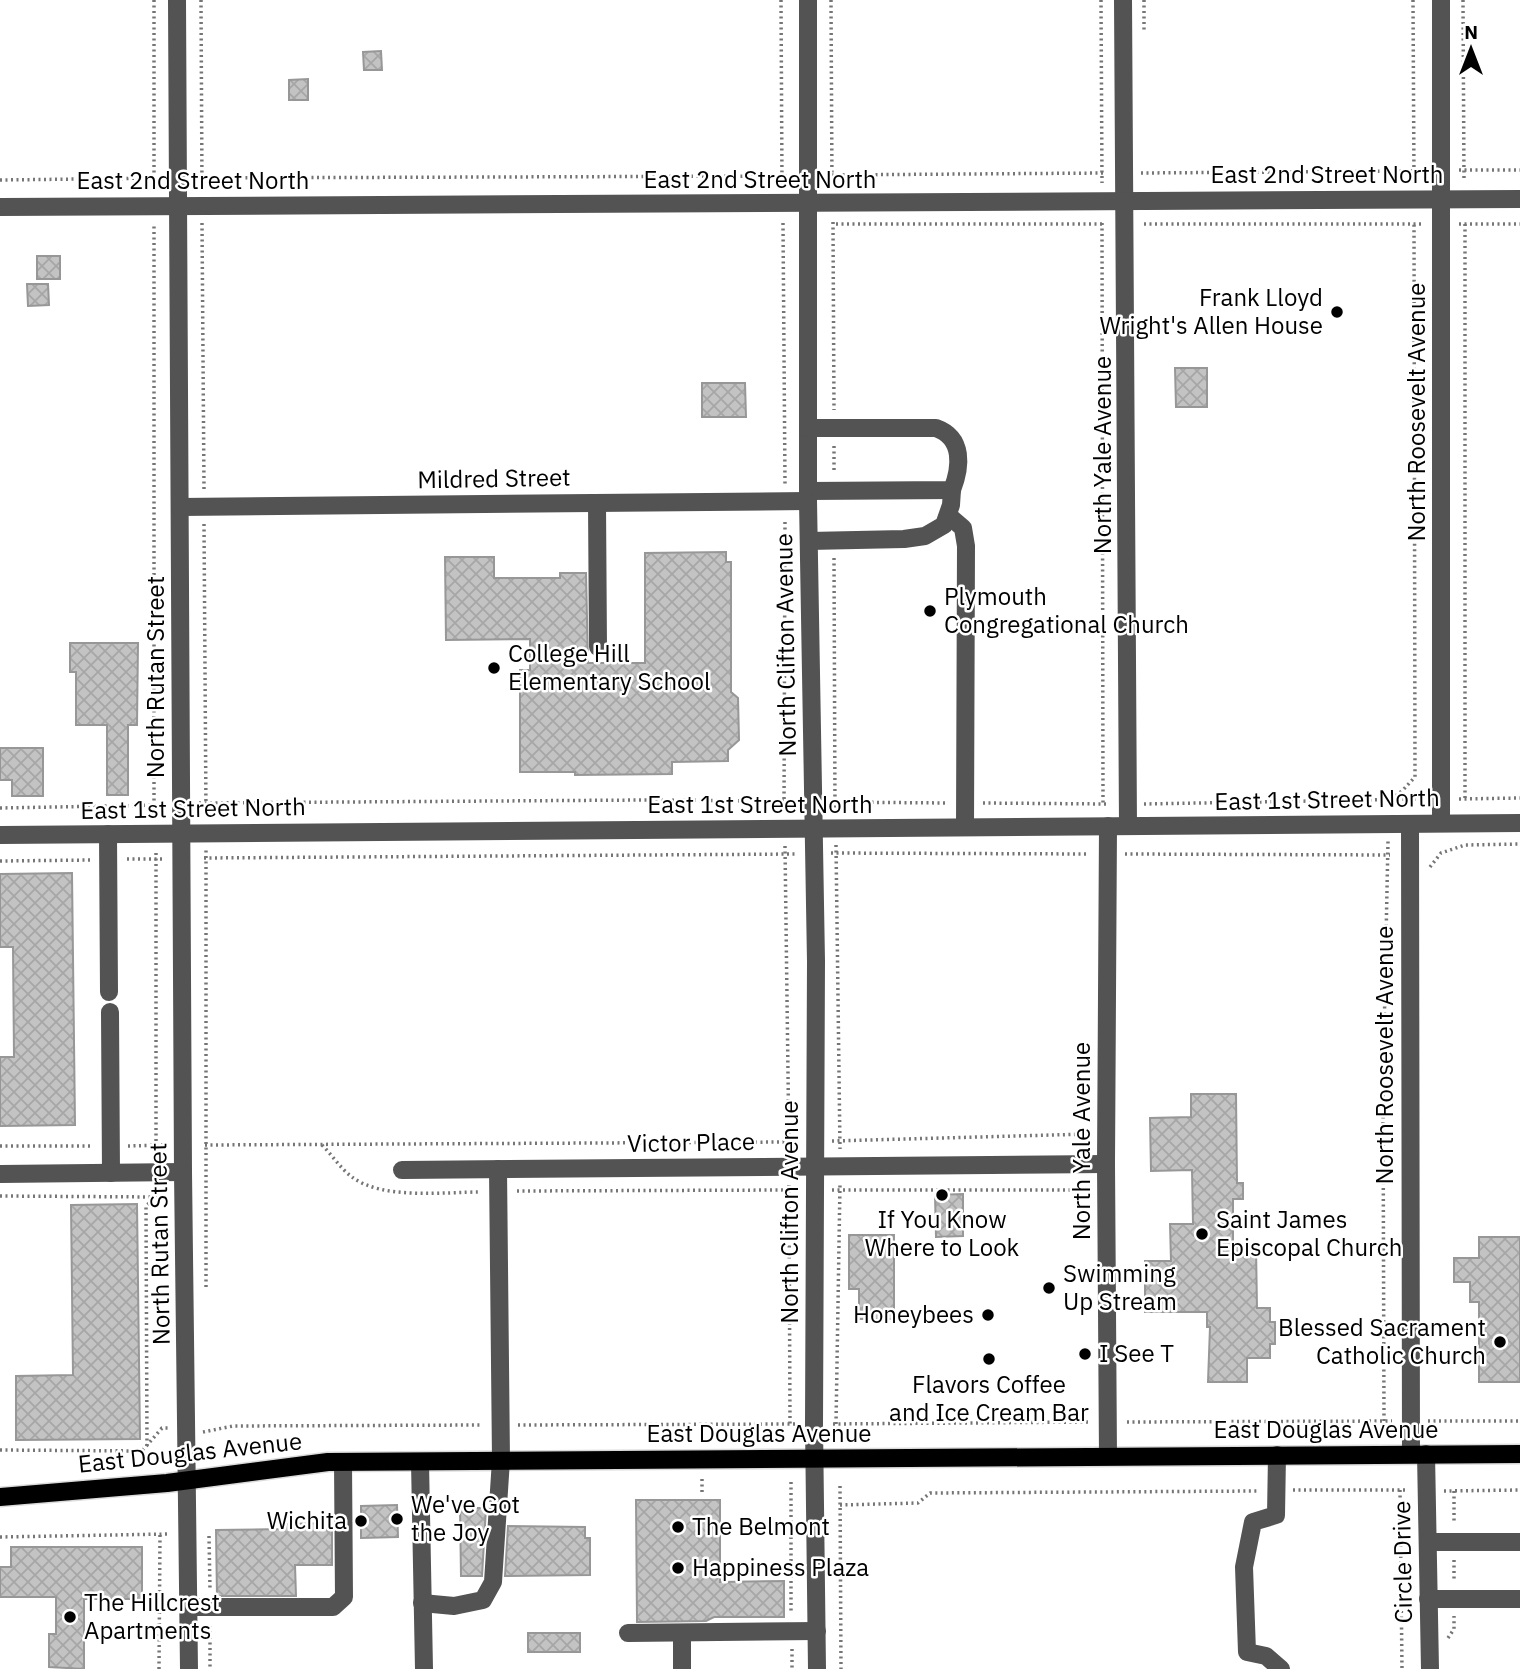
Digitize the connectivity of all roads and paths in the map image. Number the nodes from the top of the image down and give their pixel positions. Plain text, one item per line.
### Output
1 (154, 0) edge
2 (177, 0) edge
3 (201, 0) edge
4 (781, 0) edge
5 (808, 0) edge
6 (831, 0) edge
7 (1101, 0) edge
8 (1124, 0) edge
9 (1413, 0) edge
10 (1441, 0) edge
11 (1463, 0) edge
12 (1464, 170) junction
13 (1520, 170) edge
14 (1414, 171) junction
15 (1442, 171) junction
16 (1102, 173) junction
17 (1126, 173) junction
18 (832, 175) junction
19 (782, 176) junction
20 (808, 176) junction
21 (154, 178) junction
22 (179, 178) junction
23 (202, 178) junction
24 (0, 180) edge
25 (1414, 199) junction
26 (1442, 199) junction
27 (1464, 199) junction
28 (1520, 199) edge
29 (1102, 201) junction
30 (1126, 201) junction
31 (783, 204) junction
32 (808, 204) junction
33 (833, 204) junction
34 (154, 206) junction
35 (179, 206) junction
36 (202, 206) junction
37 (0, 207) edge
38 (783, 224) junction
39 (808, 224) junction
40 (833, 224) junction
41 (1102, 224) junction
42 (1126, 224) junction
43 (1414, 224) junction
44 (1442, 224) junction
45 (1465, 224) junction
46 (1520, 224) edge
47 (142, 227) dead end
48 (154, 227) junction
49 (179, 227) junction
50 (202, 227) junction
51 (808, 428) junction
52 (834, 428) junction
53 (952, 490) junction
54 (834, 491) junction
55 (808, 496) junction
56 (785, 501) junction
57 (597, 503) junction
58 (204, 506) junction
59 (180, 507) junction
60 (949, 516) junction
61 (834, 540) junction
62 (809, 541) junction
63 (598, 647) dead end
64 (1520, 798) edge
65 (1440, 799) junction
66 (1465, 799) junction
67 (1389, 800) junction
68 (784, 801) junction
69 (813, 801) junction
70 (835, 802) junction
71 (206, 803) junction
72 (965, 803) junction
73 (181, 804) junction
74 (1103, 804) junction
75 (1128, 804) junction
76 (154, 806) junction
77 (0, 808) edge
78 (1440, 823) junction
79 (1465, 823) junction
80 (1520, 823) edge
81 (1388, 824) junction
82 (1410, 824) junction
83 (1102, 826) junction
84 (1128, 826) junction
85 (965, 827) junction
86 (813, 828) junction
87 (836, 828) junction
88 (785, 829) junction
89 (206, 833) junction
90 (108, 834) junction
91 (155, 834) junction
92 (181, 834) junction
93 (0, 835) edge
94 (1520, 844) edge
95 (1465, 845) junction
96 (814, 853) junction
97 (836, 853) junction
98 (785, 854) junction
99 (1087, 854) junction
100 (1108, 854) junction
101 (1388, 854) junction
102 (206, 858) junction
103 (108, 859) junction
104 (156, 859) junction
105 (181, 859) junction
106 (0, 861) edge
107 (1410, 863) junction
108 (109, 992) dead end
109 (110, 1012) dead end
110 (840, 1140) junction
111 (815, 1141) junction
112 (789, 1142) junction
113 (156, 1145) junction
114 (183, 1145) junction
115 (205, 1145) junction
116 (0, 1146) edge
117 (110, 1146) junction
118 (1097, 1164) junction
119 (789, 1166) junction
120 (815, 1166) junction
121 (840, 1166) junction
122 (498, 1169) junction
123 (402, 1170) dead end
124 (156, 1172) junction
125 (183, 1172) junction
126 (111, 1173) junction
127 (0, 1174) edge
128 (0, 1196) edge
129 (156, 1197) junction
130 (205, 1299) dead end
131 (206, 1419) dead end
132 (1411, 1421) junction
133 (1520, 1421) edge
134 (1108, 1422) junction
135 (1384, 1422) junction
136 (790, 1424) junction
137 (814, 1424) junction
138 (836, 1424) junction
139 (501, 1425) junction
140 (186, 1430) junction
141 (206, 1432) junction
142 (147, 1446) junction
143 (0, 1450) edge
144 (1419, 1454) junction
145 (1520, 1454) edge
146 (1277, 1455) junction
147 (1108, 1456) junction
148 (815, 1458) junction
149 (502, 1461) junction
150 (343, 1462) junction
151 (420, 1462) junction
152 (187, 1480) junction
153 (791, 1482) dead end
154 (840, 1486) dead end
155 (1276, 1490) junction
156 (1400, 1490) junction
157 (1520, 1490) edge
158 (1427, 1492) junction
159 (0, 1497) edge
160 (840, 1505) junction
161 (160, 1534) junction
162 (0, 1536) edge
163 (187, 1536) junction
164 (1428, 1542) junction
165 (1520, 1542) edge
166 (1429, 1599) junction
167 (1520, 1599) edge
168 (422, 1603) junction
169 (188, 1607) junction
170 (817, 1631) junction
171 (792, 1632) junction
172 (628, 1633) dead end
173 (682, 1633) junction
174 (159, 1669) edge
175 (189, 1669) edge
176 (424, 1669) edge
177 (682, 1669) edge
178 (792, 1669) edge
179 (817, 1669) edge
180 (841, 1669) edge
181 (1282, 1669) edge
182 (1402, 1669) edge
183 (1430, 1669) edge

1 - 21 path
2 - 22 street, North Rutan Street
3 - 23 path
4 - 19 path
5 - 20 street, North Clifton Avenue
6 - 18 path
7 - 16 path
8 - 17 street, North Yale Avenue
9 - 14 path
10 - 15 street, North Roosevelt Avenue
11 - 12 path
12 - 13 path
12 - 15 path
12 - 27 path
14 - 15 path
14 - 17 path
14 - 25 path
15 - 26 street, North Roosevelt Avenue
16 - 17 path
16 - 18 path
16 - 29 path
17 - 30 street, North Yale Avenue
18 - 20 path
18 - 33 path
19 - 20 path
19 - 23 path
19 - 31 path
20 - 32 street, North Clifton Avenue
21 - 22 path
21 - 24 path
21 - 34 path
22 - 23 path
22 - 35 street, North Rutan Street
23 - 36 path
25 - 26 street, East 2nd Street North
25 - 30 street, East 2nd Street North
25 - 43 path
26 - 27 street, East 2nd Street North
26 - 44 street, North Roosevelt Avenue
27 - 28 street, East 2nd Street North
27 - 45 path
29 - 30 street, East 2nd Street North
29 - 33 street, East 2nd Street North
29 - 41 path
30 - 42 street, North Yale Avenue
31 - 32 street, East 2nd Street North
31 - 36 street, East 2nd Street North
31 - 38 path
32 - 33 street, East 2nd Street North
32 - 39 street, North Clifton Avenue
33 - 40 path
34 - 35 street, East 2nd Street North
34 - 37 street, East 2nd Street North
34 - 48 path
35 - 36 street, East 2nd Street North
35 - 49 street, North Rutan Street
36 - 50 path
38 - 39 path
38 - 56 path
39 - 51 street, North Clifton Avenue
40 - 41 path
40 - 52 path
41 - 42 path
41 - 74 path
42 - 43 path
42 - 75 street, North Yale Avenue
43 - 44 path
43 - 67 path
44 - 45 path
44 - 65 street, North Roosevelt Avenue
45 - 46 path
45 - 66 path
47 - 48 path
48 - 76 path
49 - 50 path
49 - 59 street, North Rutan Street
50 - 58 path
51 - 52 street
51 - 55 street, North Clifton Avenue
52 - 53 street
52 - 54 path
53 - 54 street, Mildred Street
53 - 60 street
54 - 55 street, Mildred Street
55 - 56 street, Mildred Street
55 - 62 street, North Clifton Avenue
56 - 57 street, Mildred Street
56 - 68 path
57 - 58 street, Mildred Street
57 - 63 street
58 - 59 street, Mildred Street
58 - 71 path
59 - 73 street, North Rutan Street
60 - 61 street
60 - 72 street
61 - 62 street
61 - 70 path
62 - 69 street, North Clifton Avenue
64 - 66 path
65 - 66 path
65 - 67 path
65 - 78 street, North Roosevelt Avenue
66 - 79 path
67 - 75 path
67 - 81 path
68 - 69 path
68 - 71 path
68 - 88 path
69 - 70 path
69 - 86 street, North Clifton Avenue
70 - 72 path
70 - 87 path
71 - 73 path
71 - 89 path
72 - 74 path
72 - 85 street
73 - 76 path
73 - 92 street, North Rutan Street
74 - 75 path
74 - 83 path
75 - 84 street, North Yale Avenue
76 - 77 path
76 - 91 path
78 - 79 street, East 1st Street North
78 - 82 street, East 1st Street North
79 - 80 street, East 1st Street North
79 - 95 path
81 - 82 street, East 1st Street North
81 - 84 street, East 1st Street North
81 - 101 path
82 - 107 street, North Roosevelt Avenue
83 - 84 street, East 1st Street North
83 - 85 street, East 1st Street North
83 - 99 path
83 - 100 street, North Yale Avenue
85 - 87 street, East 1st Street North
86 - 87 street, East 1st Street North
86 - 88 street, East 1st Street North
86 - 96 street, North Clifton Avenue
87 - 97 path
88 - 89 street, East 1st Street North
88 - 98 path
89 - 92 street, East 1st Street North
89 - 102 path
90 - 91 street, East 1st Street North
90 - 93 street, East 1st Street North
90 - 103 street
91 - 92 street, East 1st Street North
91 - 104 path
92 - 105 street, North Rutan Street
94 - 95 path
95 - 107 path
96 - 97 path
96 - 98 path
96 - 111 street, North Clifton Avenue
97 - 99 path
97 - 110 path
98 - 102 path
98 - 112 path
99 - 100 path
100 - 101 path
100 - 118 street, North Yale Avenue
101 - 107 path
101 - 135 path
102 - 105 path
102 - 115 path
103 - 104 path
103 - 106 path
103 - 108 street
104 - 105 path
104 - 113 path
105 - 114 street, North Rutan Street
107 - 132 street, North Roosevelt Avenue
109 - 117 street
110 - 111 path
110 - 118 path
110 - 121 path
111 - 112 path
111 - 120 street, North Clifton Avenue
112 - 115 path
112 - 119 path
113 - 114 path
113 - 117 path
113 - 124 path
114 - 115 path
114 - 125 street, North Rutan Street
115 - 130 path
116 - 117 path
117 - 126 street
118 - 121 street, Victor Place
118 - 134 street, North Yale Avenue
119 - 120 street, Victor Place
119 - 122 street, Victor Place
119 - 136 path
120 - 121 street, Victor Place
120 - 137 street, North Clifton Avenue
121 - 138 path
122 - 123 street, Victor Place
122 - 139 street
124 - 125 street
124 - 126 street
124 - 129 path
125 - 140 street, North Rutan Street
126 - 127 street
128 - 129 path
129 - 142 path
131 - 141 path
132 - 133 path
132 - 135 path
132 - 144 street, North Roosevelt Avenue
134 - 135 path
134 - 138 path
134 - 147 street, North Yale Avenue
136 - 137 path
136 - 139 path
137 - 138 path
137 - 148 street, North Clifton Avenue
139 - 141 path
139 - 149 street
140 - 141 path
140 - 142 path
140 - 152 street, North Rutan Street
142 - 143 path
144 - 145 main road, East Douglas Avenue
144 - 146 main road, East Douglas Avenue
144 - 158 street, Circle Drive
146 - 147 main road, East Douglas Avenue
146 - 155 street
147 - 148 main road, East Douglas Avenue
148 - 149 main road, East Douglas Avenue
148 - 170 street, North Clifton Avenue
149 - 151 main road, East Douglas Avenue
149 - 168 street
150 - 151 main road, East Douglas Avenue
150 - 152 main road, East Douglas Avenue
150 - 169 street
151 - 168 street
152 - 159 main road, East Douglas Avenue
152 - 163 street, North Rutan Street
153 - 171 path
154 - 160 path
155 - 156 path
155 - 160 path
155 - 181 street
156 - 158 path
156 - 182 path
157 - 158 path
158 - 164 street, Circle Drive
160 - 180 path
161 - 162 path
161 - 163 path
161 - 174 path
163 - 169 street, North Rutan Street
164 - 165 street
164 - 166 street, Circle Drive
166 - 167 street
166 - 183 street, Circle Drive
168 - 176 street
169 - 175 street, North Rutan Street
170 - 171 street
170 - 179 street, North Clifton Avenue
171 - 173 street
171 - 178 path
172 - 173 street
173 - 177 street

